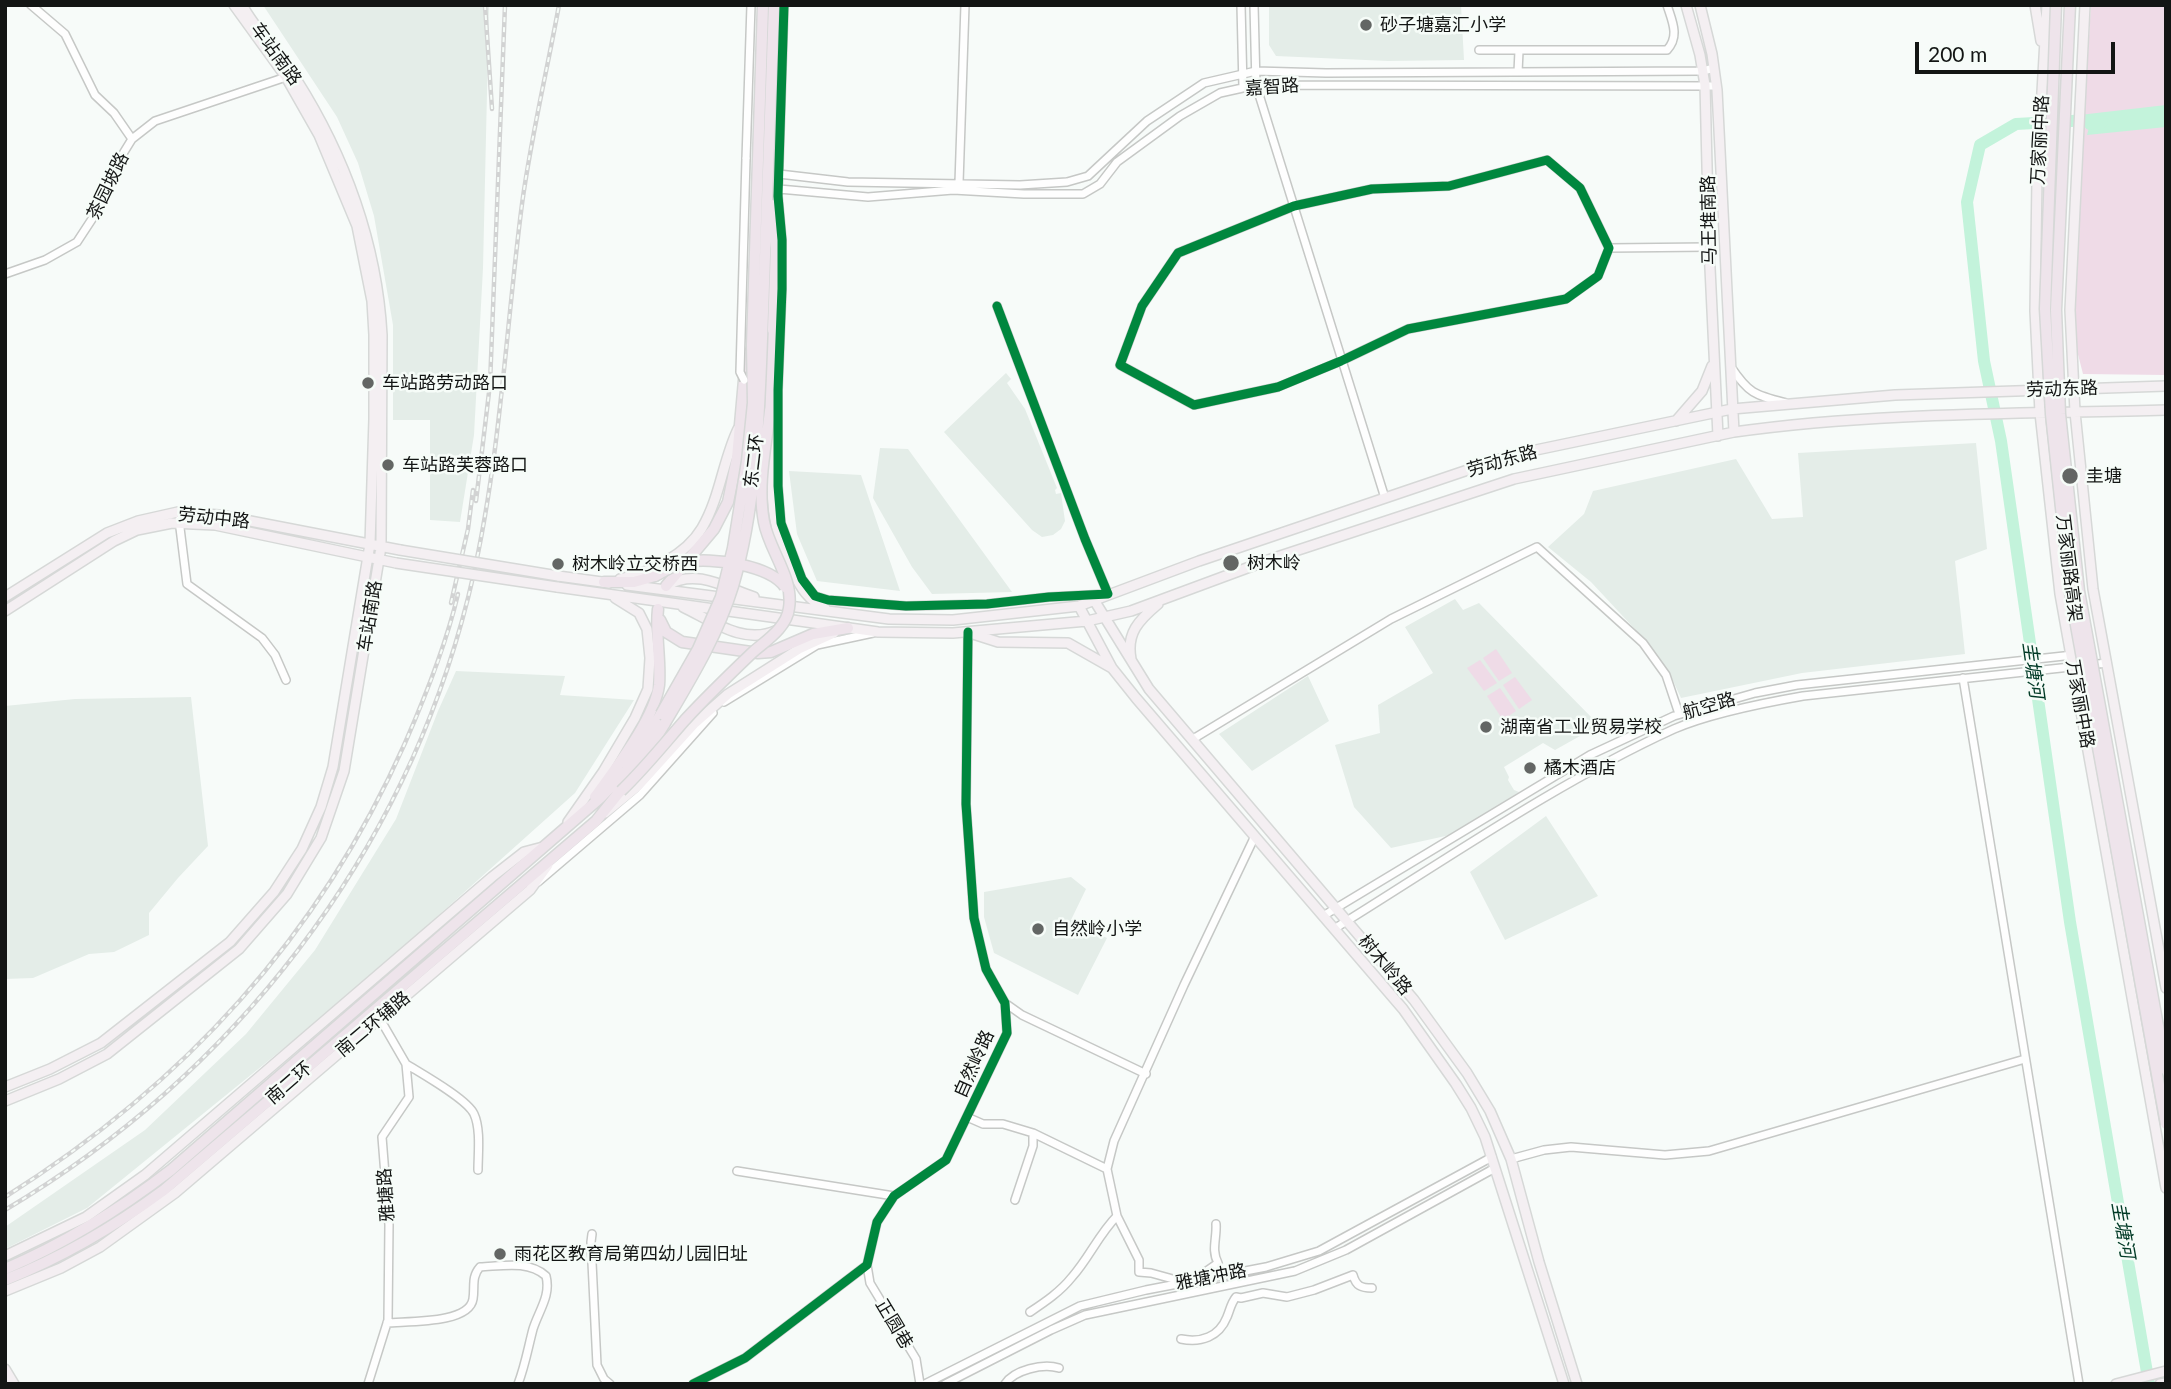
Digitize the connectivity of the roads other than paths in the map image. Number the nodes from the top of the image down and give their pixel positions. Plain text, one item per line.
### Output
1 (31, 5) edge
2 (234, 5) edge
3 (242, 5) edge
4 (751, 5) edge
5 (763, 5) edge
6 (774, 5) edge
7 (784, 5) edge
8 (965, 5) edge
9 (1241, 5) edge
10 (1254, 5) edge
11 (1667, 5) edge
12 (1686, 5) edge
13 (1700, 5) edge
14 (2035, 5) edge
15 (2047, 5) edge
16 (2056, 5) edge
17 (2070, 5) edge
18 (2085, 5) edge
19 (1479, 50) dead end
20 (1519, 51) junction
21 (2044, 55) junction
22 (1714, 68) junction
23 (1256, 71) junction
24 (1703, 71) junction
25 (1518, 72) junction
26 (1243, 73) junction
27 (289, 75) junction
28 (1256, 85) junction
29 (1705, 86) junction
30 (1716, 86) junction
31 (1243, 88) junction
32 (132, 139) junction
33 (769, 167) junction
34 (779, 174) junction
35 (959, 183) junction
36 (779, 189) junction
37 (1294, 206) junction
38 (1709, 247) junction
39 (1609, 248) junction
40 (5, 274) edge
41 (997, 306) dead end
42 (752, 345) junction
43 (1341, 361) junction
44 (1714, 361) junction
45 (1729, 365) junction
46 (744, 380) junction
47 (2166, 386) edge
48 (2074, 388) junction
49 (2039, 389) junction
50 (1790, 404) junction
51 (1732, 409) junction
52 (2166, 410) edge
53 (770, 411) junction
54 (1717, 412) junction
55 (2040, 412) junction
56 (2075, 412) junction
57 (1676, 421) junction
58 (738, 429) junction
59 (1734, 432) junction
60 (1718, 436) junction
61 (1385, 498) junction
62 (178, 517) junction
63 (370, 544) junction
64 (381, 547) junction
65 (367, 558) junction
66 (379, 560) junction
67 (604, 582) junction
68 (666, 586) joint
69 (1108, 593) junction
70 (789, 594) junction
71 (607, 595) junction
72 (815, 596) junction
73 (5, 597) edge
74 (1163, 599) junction
75 (1094, 600) junction
76 (675, 603) junction
77 (772, 603) junction
78 (1079, 606) junction
79 (5, 611) edge
80 (857, 616) junction
81 (1103, 618) junction
82 (1087, 621) junction
83 (848, 628) junction
84 (779, 629) junction
85 (878, 632) junction
86 (968, 632) junction
87 (2105, 651) junction
88 (2071, 655) junction
89 (2107, 663) junction
90 (1132, 664) junction
91 (2073, 666) junction
92 (1112, 668) junction
93 (1963, 678) junction
94 (286, 680) dead end
95 (1797, 685) junction
96 (1803, 696) junction
97 (1676, 715) junction
98 (1676, 729) junction
99 (1193, 739) junction
100 (621, 791) junction
101 (584, 812) junction
102 (596, 821) junction
103 (558, 833) junction
104 (1255, 836) junction
105 (543, 847) junction
106 (554, 857) junction
107 (530, 890) junction
108 (1337, 907) junction
109 (1323, 916) junction
110 (1348, 920) junction
111 (1334, 929) junction
112 (2166, 988) edge
113 (1005, 1003) junction
114 (380, 1019) junction
115 (2025, 1059) junction
116 (406, 1064) junction
117 (2166, 1070) edge
118 (1146, 1074) junction
119 (5, 1087) edge
120 (5, 1101) edge
121 (967, 1117) junction
122 (2166, 1124) edge
123 (1033, 1133) junction
124 (1492, 1157) junction
125 (1510, 1159) junction
126 (1495, 1168) junction
127 (478, 1170) dead end
128 (1107, 1170) junction
129 (737, 1171) dead end
130 (2166, 1188) edge
131 (894, 1196) junction
132 (1015, 1200) dead end
133 (1117, 1216) junction
134 (1216, 1224) dead end
135 (592, 1234) dead end
136 (5, 1256) edge
137 (867, 1265) junction
138 (5, 1269) edge
139 (5, 1280) edge
140 (1188, 1282) junction
141 (1372, 1288) dead end
142 (5, 1291) edge
143 (1030, 1312) dead end
144 (387, 1323) junction
145 (1181, 1339) dead end
146 (1059, 1368) dead end
147 (5, 1369) edge
148 (2166, 1371) edge
149 (2166, 1383) edge
150 (13, 1384) edge
151 (368, 1384) edge
152 (518, 1384) edge
153 (610, 1384) edge
154 (693, 1384) edge
155 (922, 1384) edge
156 (946, 1384) edge
157 (1005, 1384) edge
158 (1564, 1384) edge
159 (1577, 1384) edge
160 (2079, 1384) edge
161 (2116, 1384) edge
162 (2160, 1384) edge

1 - 32 street
2 - 27 main road, 车站南路
3 - 27 main road, 车站南路
4 - 46 street, bridge
5 - 42 highway, 东二环, bridge
6 - 33 highway, 东二环, bridge
7 - 34 street
8 - 35 street
9 - 26 street
10 - 23 street
11 - 20 street
12 - 24 main road, 马王堆南路
13 - 22 main road, 马王堆南路
14 - 21 main road
15 - 21 main road, 万家丽中路
16 - 122 highway, 万家丽路高架, bridge
17 - 117 highway, 万家丽路高架, bridge
18 - 48 main road, 万家丽中路
19 - 20 street
20 - 25 street
21 - 49 main road, 万家丽中路
22 - 24 street, 嘉智路
22 - 30 main road, 马王堆南路
23 - 25 street, 嘉智路
23 - 26 street, 嘉智路
23 - 28 street
24 - 25 street, 嘉智路
24 - 29 main road, 马王堆南路
26 - 31 street
26 - 35 street, 嘉智路
27 - 32 street, 茶园坡路
27 - 63 main road, 车站南路
27 - 64 main road, 车站南路
28 - 29 street, 嘉智路
28 - 31 street, 嘉智路
28 - 37 street
29 - 30 street, 嘉智路
29 - 38 main road, 马王堆南路
30 - 45 main road, 马王堆南路
31 - 36 street, 嘉智路
32 - 40 street, 茶园坡路
33 - 53 highway, bridge
33 - 100 highway, 东二环, bridge
34 - 35 street, 嘉智路
34 - 36 street
36 - 72 street
37 - 39 street
37 - 43 street
37 - 43 street
38 - 39 street
38 - 44 main road, 马王堆南路
39 - 43 street
41 - 69 street
42 - 46 highway, bridge
42 - 101 highway, 东二环, bridge
43 - 61 street
44 - 54 main road, 马王堆南路
44 - 57 main road
45 - 50 street
45 - 51 main road, 马王堆南路
46 - 58 highway
47 - 48 main road, 劳动东路
48 - 49 main road, 劳动东路
48 - 56 main road, 万家丽中路
49 - 50 main road, 劳动东路
49 - 55 main road, 万家丽中路
50 - 51 main road, 劳动东路
51 - 54 main road, 劳动东路
51 - 59 main road, 马王堆南路
52 - 56 main road, 劳动东路
53 - 70 highway, bridge
53 - 80 main road, bridge
54 - 57 main road, 劳动东路
54 - 60 main road, 马王堆南路
55 - 56 main road, 劳动东路
55 - 59 main road, 劳动东路
55 - 88 main road, 万家丽中路
56 - 87 main road, 万家丽中路
57 - 61 main road, 劳动东路
58 - 67 main road
58 - 68 highway
59 - 60 main road, 劳动东路
60 - 74 main road, 劳动东路
61 - 69 main road, 劳动东路
62 - 63 main road, 劳动中路
62 - 65 main road, 劳动中路
62 - 73 main road, 劳动中路
62 - 79 main road, 劳动中路
62 - 94 street
63 - 64 main road, 劳动中路
63 - 65 main road, 车站南路
64 - 66 main road, 车站南路
64 - 67 main road, 劳动中路, bridge
65 - 66 main road, 劳动中路
65 - 119 main road, 车站南路
66 - 71 main road, 劳动中路, bridge
66 - 120 main road, 车站南路
67 - 70 highway, bridge
67 - 77 main road, 劳动中路
68 - 77 main road
69 - 72 street
69 - 75 main road, 劳动东路
70 - 84 highway, bridge
71 - 76 main road, 劳动中路
71 - 103 main road
72 - 80 street
74 - 81 main road, 劳动东路
74 - 90 main road
75 - 78 main road, 劳动东路
75 - 81 main road, 树木岭路
76 - 83 main road, 劳动中路
76 - 84 main road, bridge
77 - 80 main road
78 - 80 main road, 劳动东路
78 - 82 main road, 树木岭路
81 - 82 main road, 劳动东路
81 - 90 main road, 树木岭路
82 - 86 main road, 劳动东路
82 - 92 main road, 树木岭路
83 - 85 main road, 劳动中路
83 - 101 highway
83 - 102 main road
84 - 100 highway, bridge
85 - 86 main road, 劳动中路
85 - 107 street
86 - 92 main road
86 - 113 street, 自然岭路
87 - 88 street, 航空路
87 - 89 main road, 万家丽中路
88 - 91 main road, 万家丽中路
88 - 95 street, 航空路
89 - 91 street, 航空路
89 - 112 main road, 万家丽中路
90 - 99 main road, 树木岭路
91 - 93 street, 航空路
91 - 130 main road, 万家丽中路
92 - 104 main road, 树木岭路
93 - 96 street, 航空路
93 - 115 street
95 - 96 street
95 - 97 street, 航空路
96 - 98 street, 航空路
97 - 98 street
97 - 99 street
97 - 108 street, 航空路
98 - 110 street, 航空路
99 - 108 main road, 树木岭路
100 - 102 highway, 东二环
101 - 103 highway, 东二环
102 - 106 highway, 东二环
103 - 105 highway, 东二环
104 - 109 main road, 树木岭路
104 - 118 street
105 - 136 main road, 南二环辅路
105 - 138 highway, 南二环
106 - 107 main road, 南二环辅路
106 - 139 highway, 南二环
107 - 114 main road, 南二环辅路
108 - 109 street, 航空路
108 - 110 main road, 树木岭路
109 - 111 main road, 树木岭路
110 - 111 street, 航空路
110 - 125 main road, 树木岭路
111 - 124 main road, 树木岭路
113 - 118 street
113 - 121 street, 自然岭路
114 - 116 street, 雅塘路
114 - 142 main road, 南二环辅路
115 - 125 street
115 - 160 street
116 - 127 street
116 - 144 street, 雅塘路
118 - 128 street
121 - 123 street
121 - 131 street, 自然岭路
123 - 128 street
123 - 132 street
124 - 126 main road, 树木岭路
124 - 140 street, 雅塘冲路
125 - 159 main road, 树木岭路
126 - 156 street, 雅塘冲路
126 - 158 main road, 树木岭路
128 - 133 street
129 - 131 street
131 - 137 street, 自然岭路
133 - 140 street
133 - 143 street
134 - 140 street
135 - 153 street
137 - 154 street
137 - 155 street, 正圆巷
140 - 155 street, 雅塘冲路
141 - 145 street
144 - 151 street, 雅塘路
144 - 152 street
146 - 157 street
147 - 150 main road
148 - 161 main road
149 - 162 main road

